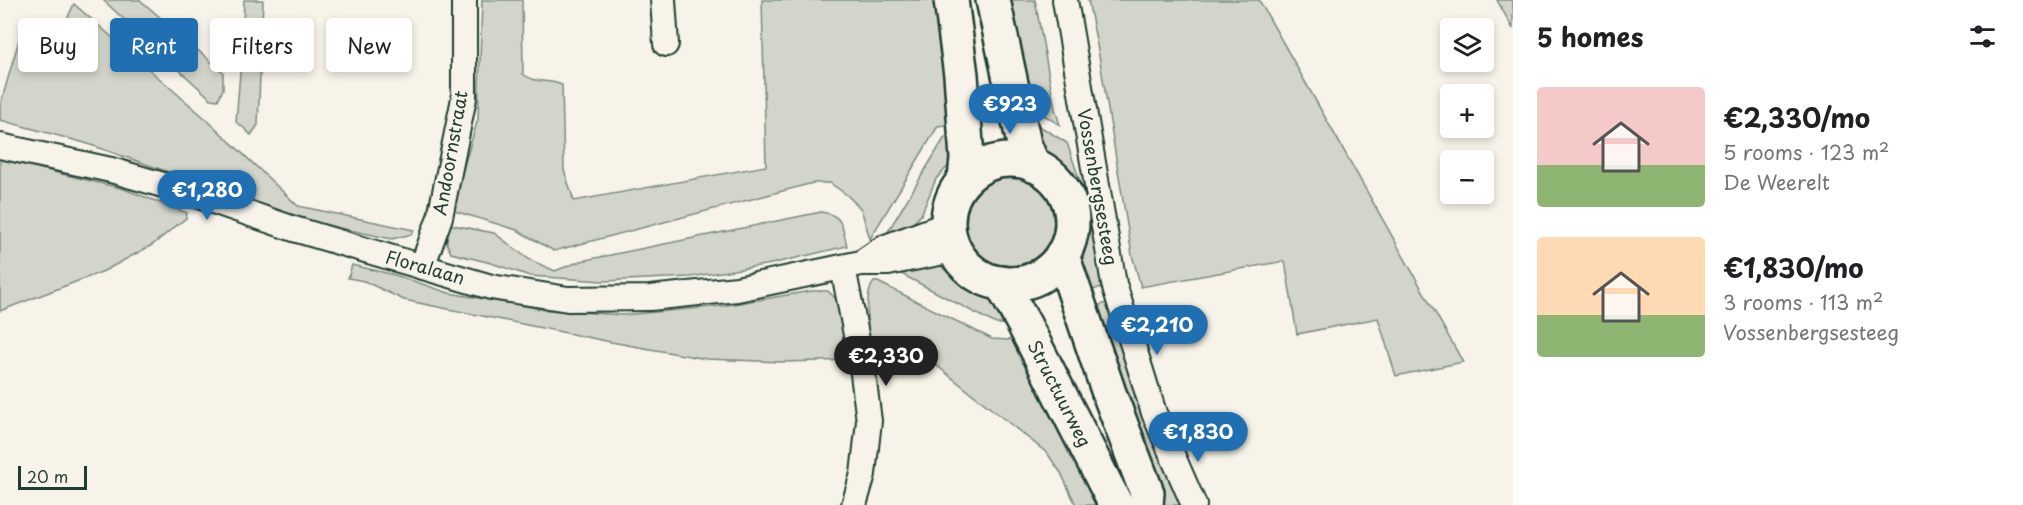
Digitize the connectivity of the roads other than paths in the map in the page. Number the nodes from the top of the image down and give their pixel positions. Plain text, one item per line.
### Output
1 (464, 0) edge
2 (663, 0) edge
3 (951, 0) edge
4 (967, 0) edge
5 (993, 0) edge
6 (1065, 0) edge
7 (666, 44) dead end
8 (0, 146) edge
9 (1033, 165) junction
10 (977, 171) junction
11 (951, 237) junction
12 (1053, 264) junction
13 (852, 265) junction
14 (422, 267) junction
15 (1001, 283) junction
16 (854, 505) edge
17 (1116, 505) edge
18 (1137, 505) edge
19 (1146, 505) edge
20 (1194, 505) edge

1 - 14 street, Andoornstraat
2 - 7 street
3 - 10 main road
4 - 10 main road
5 - 9 main road
6 - 20 street, Vossenbergsesteeg
8 - 14 street, Floralaan
9 - 10 main road
9 - 12 main road
10 - 11 main road
11 - 13 street, Floralaan
11 - 15 main road
12 - 15 main road
12 - 18 main road, Structuurweg
12 - 19 main road
13 - 14 street, Floralaan
13 - 16 street
15 - 17 main road, Structuurweg

